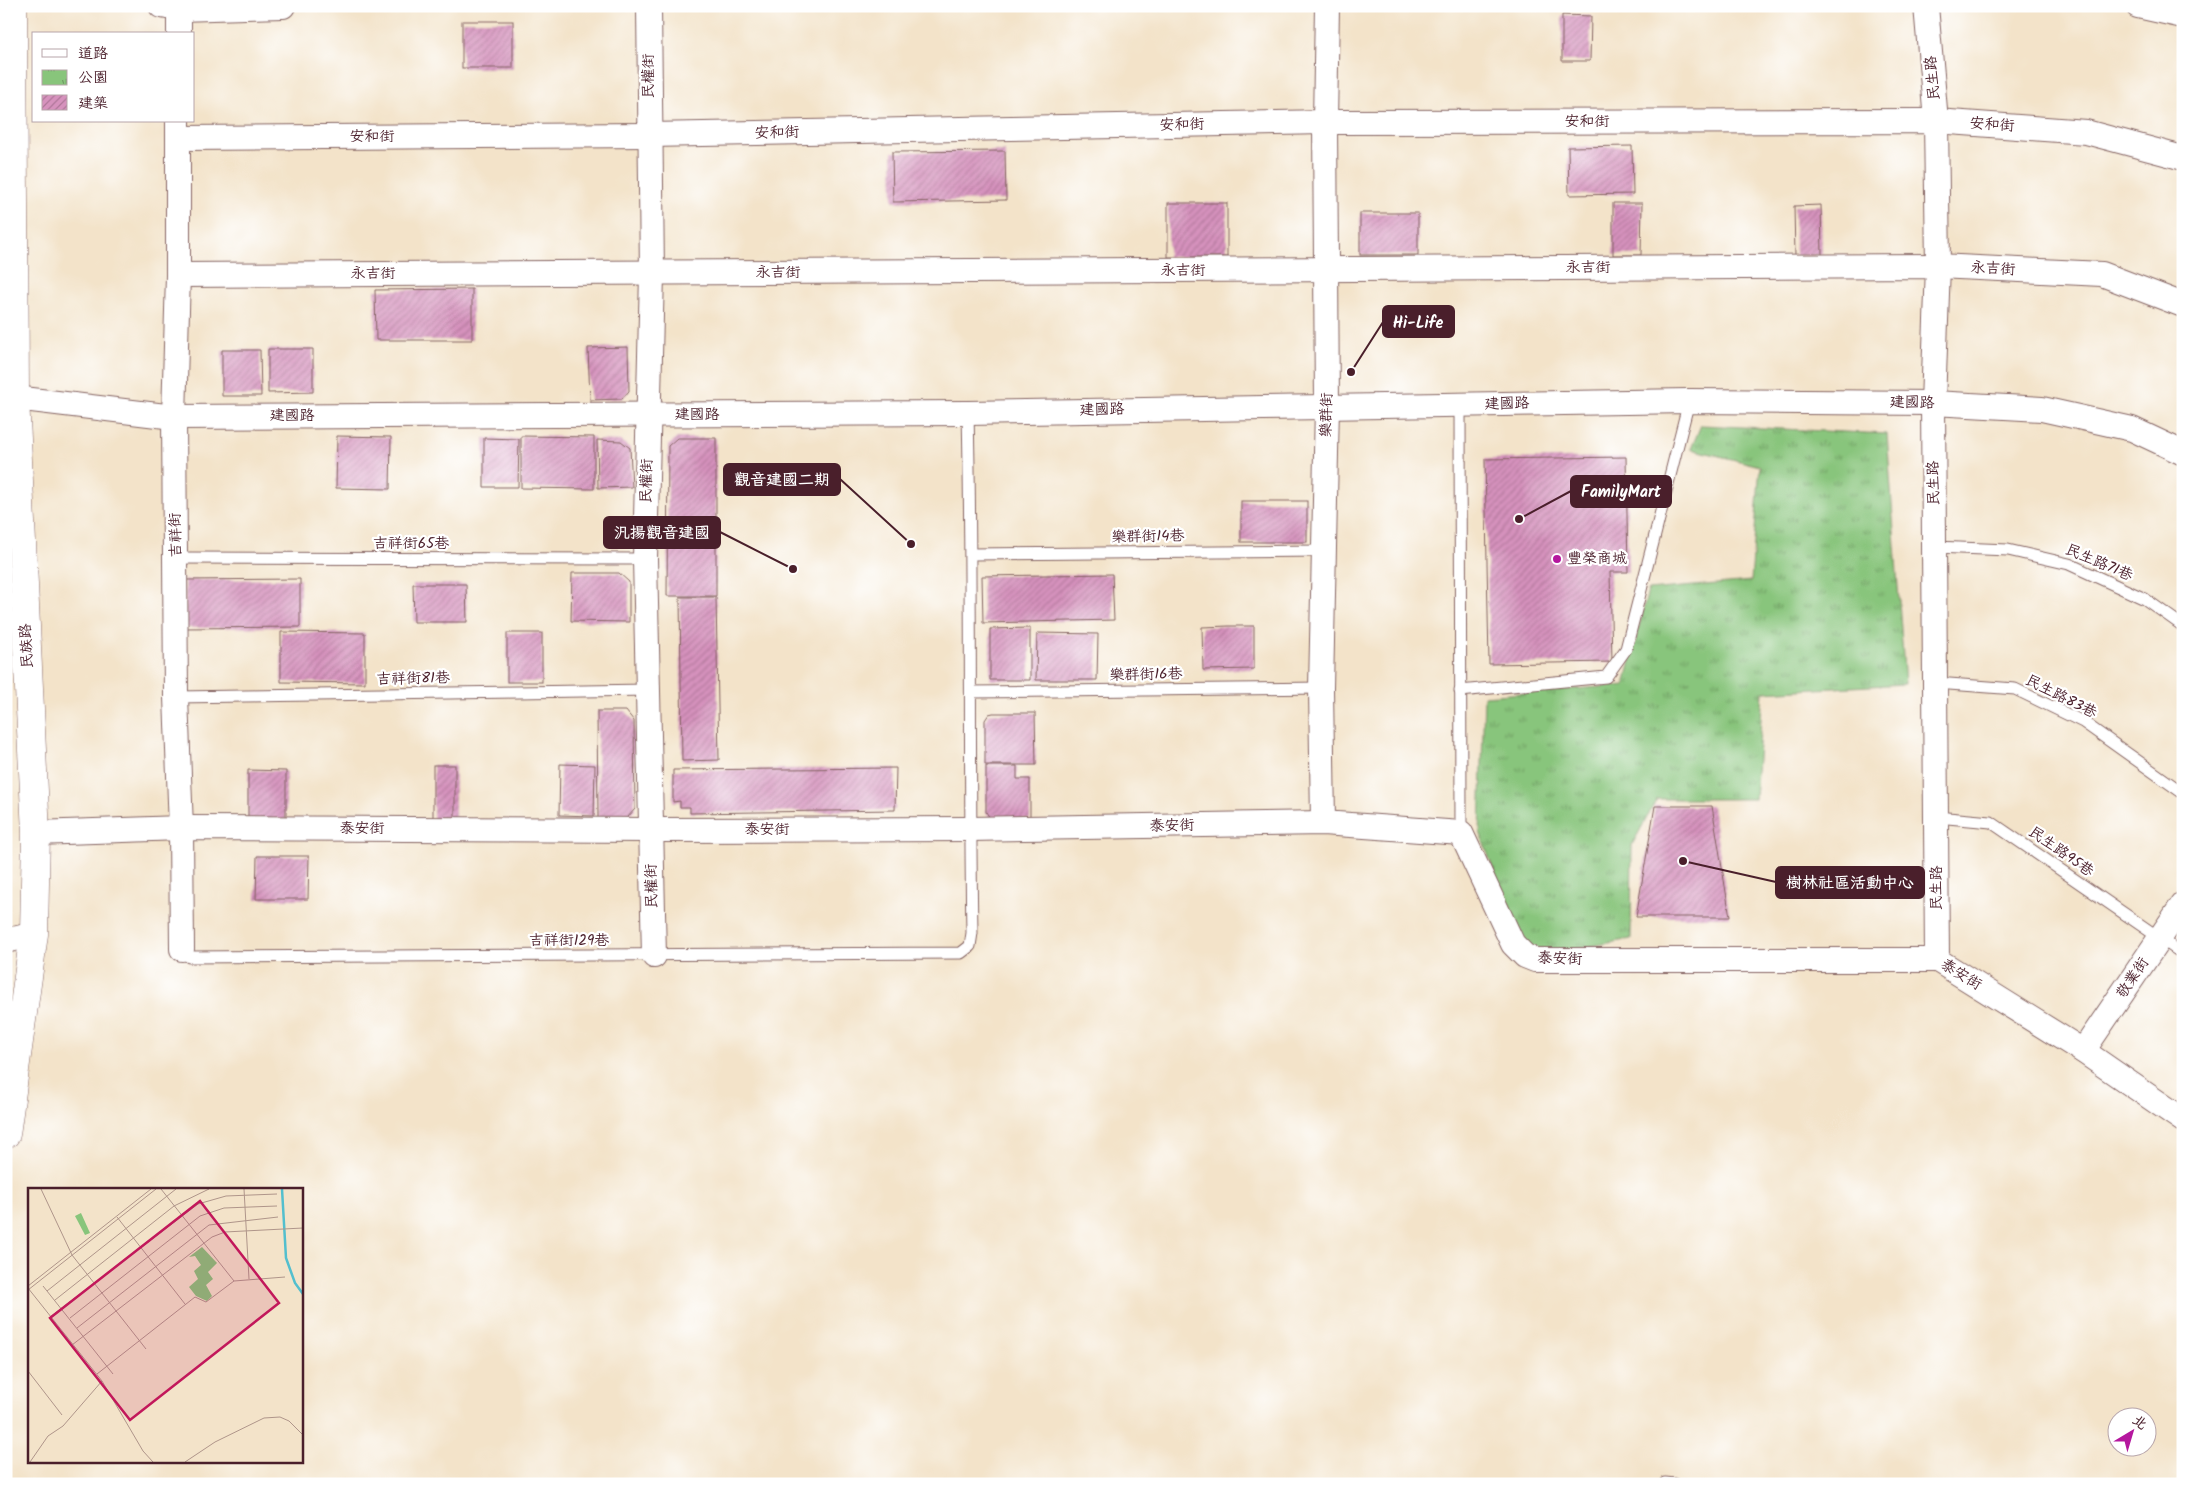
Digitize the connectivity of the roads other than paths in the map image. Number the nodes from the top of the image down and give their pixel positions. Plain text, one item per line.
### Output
1 (13, 6) edge
2 (283, 6) edge
3 (649, 6) edge
4 (1327, 6) edge
5 (1926, 6) edge
6 (2138, 6) edge
7 (173, 7) edge
8 (2183, 16) edge
9 (179, 32) edge
10 (1936, 121) junction
11 (1325, 122) junction
12 (178, 130) edge
13 (649, 136) junction
14 (2183, 158) edge
15 (1938, 266) junction
16 (1327, 270) junction
17 (652, 274) junction
18 (178, 275) junction
19 (2183, 305) edge
20 (15, 398) junction
21 (1689, 401) junction
22 (1933, 403) junction
23 (1460, 405) junction
24 (1327, 406) junction
25 (968, 413) junction
26 (648, 415) junction
27 (174, 417) junction
28 (2183, 453) edge
29 (1935, 547) junction
30 (1324, 550) junction
31 (971, 554) junction
32 (176, 558) junction
33 (645, 559) junction
34 (2183, 626) edge
35 (1936, 683) junction
36 (1320, 688) junction
37 (649, 690) junction
38 (1460, 691) junction
39 (971, 692) junction
40 (176, 697) junction
41 (2183, 793) edge
42 (1936, 817) junction
43 (1323, 823) junction
44 (181, 828) junction
45 (970, 829) junction
46 (652, 830) junction
47 (36, 833) junction
48 (1461, 833) junction
49 (2183, 904) edge
50 (34, 934) junction
51 (2160, 938) junction
52 (6, 941) edge
53 (182, 949) joint
54 (2183, 954) edge
55 (654, 956) junction
56 (1937, 960) junction
57 (2083, 1051) junction
58 (2183, 1120) edge
59 (6, 1134) edge

1 - 20 street, 民族路
2 - 7 street
3 - 13 street, 民權街
4 - 11 street, 樂群街
5 - 10 street, 民生路
6 - 8 street
7 - 9 street
10 - 11 street, 安和街
10 - 14 street, 安和街
10 - 15 street, 民生路
11 - 13 street, 安和街
11 - 16 street, 樂群街
12 - 13 street, 安和街
12 - 18 street, 吉祥街
13 - 17 street, 民權街
15 - 16 street, 永吉街
15 - 19 street, 永吉街
15 - 22 street, 民生路
16 - 17 street, 永吉街
16 - 24 street, 樂群街
17 - 18 street, 永吉街
17 - 26 street, 民權街
18 - 27 street, 吉祥街
20 - 27 street, 建國路
20 - 47 street, 民族路
21 - 22 street, 建國路
21 - 23 street, 建國路
21 - 38 lane
22 - 28 street, 建國路
22 - 29 street, 民生路
23 - 24 street, 建國路
23 - 38 lane
24 - 25 street, 建國路
24 - 30 street, 樂群街
25 - 26 street, 建國路
25 - 31 lane
26 - 27 street, 建國路
26 - 33 street, 民權街
27 - 32 street, 吉祥街
29 - 34 lane, 民生路71巷
29 - 35 street, 民生路
30 - 31 lane, 樂群街14巷
30 - 36 street, 樂群街
31 - 39 lane
32 - 33 lane, 吉祥街65巷
32 - 40 street, 吉祥街
33 - 37 street, 民權街
35 - 41 lane, 民生路83巷
35 - 42 street, 民生路
36 - 39 lane, 樂群街16巷
36 - 43 street, 樂群街
37 - 40 lane, 吉祥街81巷
37 - 46 street, 民權街
38 - 48 lane
39 - 45 lane
40 - 44 street, 吉祥街
42 - 51 lane, 民生路95巷
42 - 56 street, 民生路
43 - 45 street, 泰安街
43 - 48 street, 泰安街
44 - 46 street, 泰安街
44 - 47 street, 泰安街
44 - 53 street, 吉祥街
45 - 46 street, 泰安街
45 - 55 lane, 吉祥街129巷
46 - 55 street, 民權街
47 - 50 street, 民族路
48 - 56 street, 泰安街
49 - 51 street, 敬業街
50 - 52 street
50 - 59 street, 民族路
51 - 54 lane, 民生路95巷
51 - 57 street, 敬業街
53 - 55 lane, 吉祥街129巷
56 - 57 street, 泰安街
57 - 58 street, 泰安街

